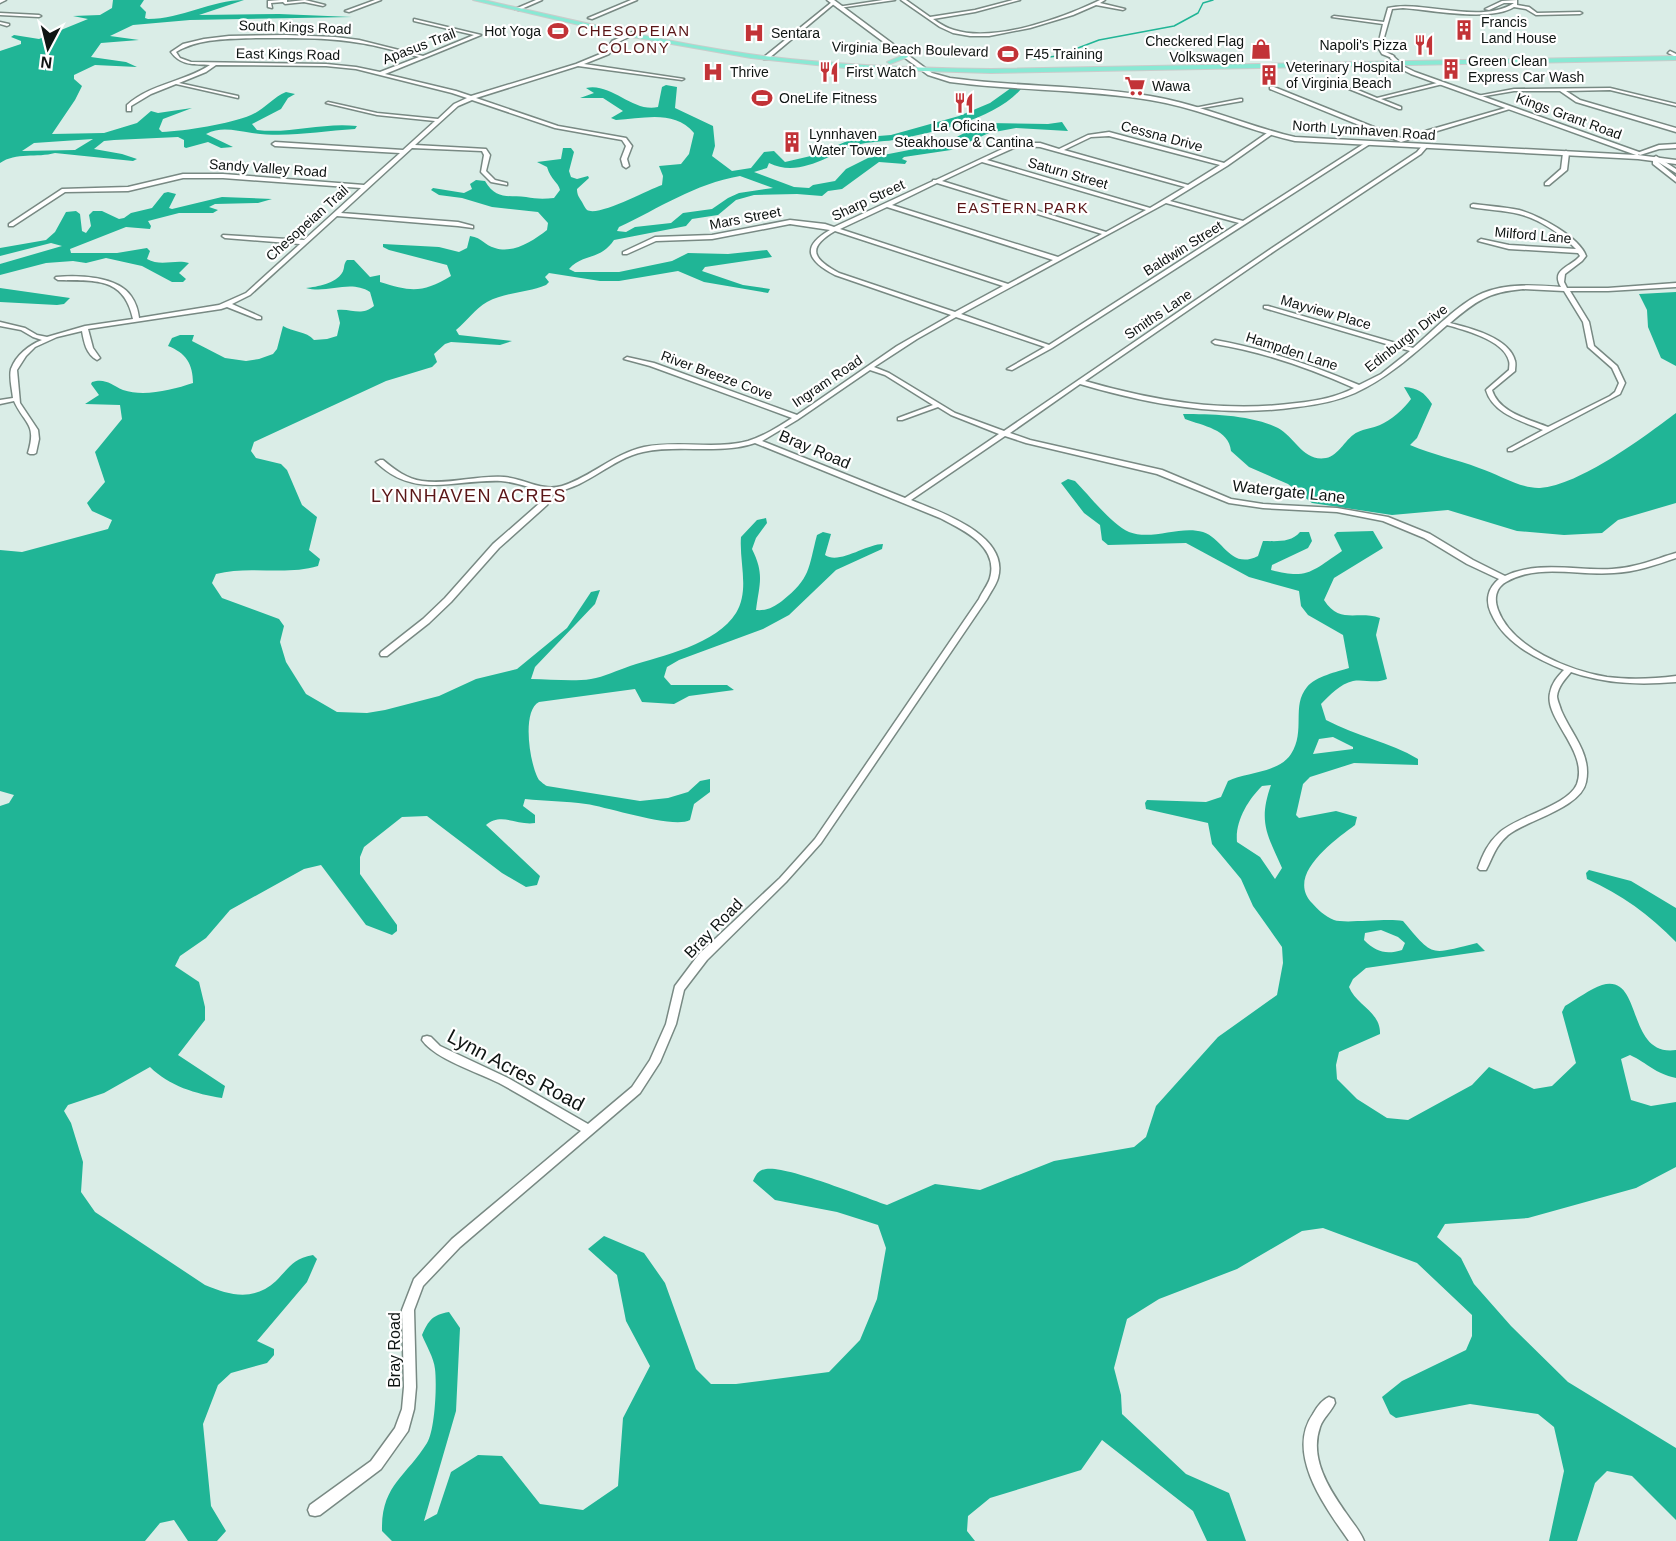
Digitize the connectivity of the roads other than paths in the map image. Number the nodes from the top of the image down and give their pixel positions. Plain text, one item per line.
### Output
1 (4, 0) edge
2 (285, 0) edge
3 (380, 0) edge
4 (476, 0) edge
5 (508, 0) edge
6 (540, 0) edge
7 (635, 0) edge
8 (893, 0) edge
9 (903, 0) edge
10 (1018, 0) edge
11 (1104, 0) edge
12 (0, 2) edge
13 (834, 3) edge
14 (1516, 3) edge
15 (529, 4) junction
16 (1097, 4) junction
17 (323, 5) dead end
18 (270, 7) dead end
19 (517, 9) junction
20 (1123, 9) dead end
21 (1487, 10) dead end
22 (347, 11) dead end
23 (1580, 12) dead end
24 (0, 14) edge
25 (39, 16) dead end
26 (1334, 17) dead end
27 (590, 18) junction
28 (931, 18) junction
29 (416, 20) dead end
30 (0, 23) edge
31 (1384, 23) junction
32 (7, 25) dead end
33 (642, 29) junction
34 (631, 34) junction
35 (773, 52) junction
36 (1674, 54) edge
37 (906, 56) junction
38 (175, 57) joint
39 (423, 57) junction
40 (766, 58) junction
41 (1395, 60) junction
42 (890, 62) junction
43 (1426, 63) junction
44 (214, 64) junction
45 (916, 64) junction
46 (578, 65) junction
47 (1093, 66) junction
48 (925, 70) junction
49 (1413, 73) junction
50 (380, 74) junction
51 (682, 79) dead end
52 (1441, 83) junction
53 (178, 84) junction
54 (1272, 88) dead end
55 (1352, 89) dead end
56 (1560, 89) junction
57 (1479, 96) junction
58 (236, 97) dead end
59 (471, 98) junction
60 (1377, 99) junction
61 (1240, 100) dead end
62 (328, 103) dead end
63 (1676, 105) edge
64 (1196, 108) junction
65 (1400, 108) dead end
66 (1511, 108) junction
67 (129, 110) dead end
68 (437, 120) junction
69 (1676, 130) edge
70 (1269, 134) junction
71 (1401, 143) junction
72 (275, 144) dead end
73 (1367, 144) junction
74 (410, 146) junction
75 (1676, 146) edge
76 (1424, 147) junction
77 (1060, 150) junction
78 (403, 152) junction
79 (1566, 153) junction
80 (1640, 153) junction
81 (1656, 158) junction
82 (981, 160) junction
83 (1676, 162) edge
84 (1225, 165) junction
85 (626, 166) dead end
86 (1676, 171) edge
87 (1676, 180) edge
88 (935, 182) junction
89 (505, 184) dead end
90 (1548, 184) dead end
91 (364, 187) junction
92 (1189, 187) junction
93 (1164, 201) junction
94 (886, 205) junction
95 (1473, 206) dead end
96 (1149, 209) junction
97 (335, 214) junction
98 (1245, 223) junction
99 (11, 225) dead end
100 (471, 227) dead end
101 (835, 229) junction
102 (1105, 233) junction
103 (225, 236) dead end
104 (303, 242) junction
105 (1481, 242) dead end
106 (1582, 251) junction
107 (625, 253) dead end
108 (1057, 259) junction
109 (58, 278) dead end
110 (1676, 285) edge
111 (1008, 286) junction
112 (1565, 289) junction
113 (228, 305) junction
114 (1266, 307) dead end
115 (955, 315) junction
116 (259, 318) dead end
117 (137, 321) junction
118 (1445, 323) junction
119 (0, 324) edge
120 (86, 328) junction
121 (46, 339) junction
122 (1215, 342) dead end
123 (1050, 347) junction
124 (1414, 350) junction
125 (97, 358) dead end
126 (627, 359) dead end
127 (870, 368) junction
128 (1010, 369) dead end
129 (1080, 382) junction
130 (1360, 388) junction
131 (0, 402) edge
132 (18, 402) junction
133 (938, 405) junction
134 (797, 417) junction
135 (900, 419) dead end
136 (1549, 430) junction
137 (1006, 434) junction
138 (757, 441) junction
139 (1510, 450) dead end
140 (32, 453) dead end
141 (380, 462) dead end
142 (552, 490) junction
143 (905, 501) junction
144 (1676, 555) edge
145 (1505, 579) junction
146 (384, 654) dead end
147 (1569, 669) junction
148 (1676, 680) edge
149 (1483, 868) dead end
150 (427, 1040) dead end
151 (589, 1130) junction
152 (1329, 1403) dead end
153 (315, 1510) dead end
154 (1357, 1541) edge

1 - 12 street
2 - 17 street
2 - 18 street
3 - 22 street
4 - 19 main road, Virginia Beach Boulevard
5 - 15 main road, Virginia Beach Boulevard
6 - 15 street
7 - 27 street
8 - 13 street
9 - 28 street
10 - 28 street
11 - 16 street
13 - 35 street
13 - 37 street, North Lynnhaven Road
14 - 21 street
14 - 23 street
14 - 31 street, Kings Grant Road
15 - 19 street
15 - 27 main road, Virginia Beach Boulevard
16 - 20 street
16 - 28 street
19 - 34 main road, Virginia Beach Boulevard
24 - 25 street
26 - 31 street
27 - 33 main road, Virginia Beach Boulevard
29 - 39 street, Apasus Trail
30 - 32 street
31 - 41 street, Kings Grant Road
33 - 34 street, Chesopeian Trail
33 - 35 main road, Virginia Beach Boulevard
34 - 40 main road, Virginia Beach Boulevard
34 - 46 street, Chesopeian Trail
35 - 40 street
35 - 42 main road, Virginia Beach Boulevard
36 - 41 main road, Virginia Beach Boulevard
36 - 43 main road, Virginia Beach Boulevard
37 - 42 main road
37 - 45 street, North Lynnhaven Road
38 - 39 street, South Kings Road
38 - 44 street, East Kings Road
39 - 50 street, Apasus Trail
40 - 48 main road, Virginia Beach Boulevard
41 - 43 main road, Virginia Beach Boulevard
41 - 47 main road, Virginia Beach Boulevard
41 - 49 street, Kings Grant Road
42 - 45 main road, Virginia Beach Boulevard
43 - 49 main road
44 - 50 street, East Kings Road
44 - 53 street
45 - 47 main road, Virginia Beach Boulevard
45 - 48 street, North Lynnhaven Road
46 - 51 street
46 - 59 street, Chesopeian Trail
47 - 48 main road, Virginia Beach Boulevard
48 - 64 street, North Lynnhaven Road
49 - 52 street, Kings Grant Road
50 - 59 street, East Kings Road
52 - 57 street, Kings Grant Road
52 - 60 street
53 - 58 street
53 - 67 street
54 - 71 street
55 - 60 street
56 - 57 street
56 - 63 street
56 - 69 street
57 - 66 street, Kings Grant Road
59 - 68 street, Chesopeian Trail
59 - 85 street, East Kings Road
60 - 65 street
61 - 64 street
62 - 68 street
64 - 70 street, North Lynnhaven Road
66 - 71 street
66 - 80 street, Kings Grant Road
68 - 74 street, Chesopeian Trail
70 - 73 street, North Lynnhaven Road
70 - 84 street, Ingram Road
71 - 73 street, North Lynnhaven Road
71 - 76 street, North Lynnhaven Road
72 - 78 street
73 - 98 street, Baldwin Street
74 - 78 street, Chesopeian Trail
74 - 89 street
75 - 80 street
76 - 79 street, North Lynnhaven Road
76 - 129 street, Smiths Lane
77 - 82 street, Sharp Street
77 - 84 street, Cessna Drive
77 - 92 street, Sharp Street
78 - 91 street, Chesopeian Trail
79 - 81 street, North Lynnhaven Road
79 - 90 street
80 - 81 street, Kings Grant Road
81 - 83 street, North Lynnhaven Road
81 - 86 street, Kings Grant Road
81 - 87 street
82 - 88 street, Sharp Street
82 - 96 street, Saturn Street
84 - 92 street, Ingram Road
88 - 94 street, Sharp Street
88 - 102 street
91 - 97 street, Chesopeian Trail
91 - 99 street, Sandy Valley Road
92 - 93 street, Ingram Road
93 - 96 street, Ingram Road
93 - 98 street
94 - 101 street, Sharp Street
94 - 108 street
95 - 106 street
96 - 102 street, Ingram Road
97 - 100 street
97 - 104 street, Chesopeian Trail
98 - 123 street, Baldwin Street
101 - 107 street, Mars Street
101 - 111 street, Mars Street
101 - 115 street, Sharp Street
102 - 108 street, Ingram Road
103 - 104 street
104 - 113 street, Chesopeian Trail
105 - 106 street, Milford Lane
106 - 112 street
108 - 111 street, Ingram Road
109 - 117 street
110 - 112 street, Edinburgh Drive
111 - 115 street, Ingram Road
112 - 118 street, Edinburgh Drive
112 - 136 street
113 - 116 street
113 - 117 street, Chesopeian Trail
114 - 124 street, Mayview Place
115 - 123 street, Sharp Street
115 - 127 street, Ingram Road
117 - 120 street, Chesopeian Trail
118 - 124 street, Edinburgh Drive
118 - 136 street
119 - 121 street
120 - 121 street, Chesopeian Trail
120 - 125 street
121 - 132 street, Chesopeian Trail
122 - 130 street, Hampden Lane
123 - 128 street, Baldwin Street
124 - 130 street, Edinburgh Drive
126 - 134 street, River Breeze Cove
127 - 133 street, Watergate Lane
127 - 134 street, Ingram Road
129 - 130 street, Edinburgh Drive
129 - 137 street, Smiths Lane
131 - 132 street
132 - 140 street
133 - 135 street
133 - 137 street, Watergate Lane
134 - 138 street, Ingram Road
136 - 139 street
137 - 143 street, Smiths Lane
137 - 145 street, Watergate Lane
138 - 142 street, Ingram Road
138 - 143 street, Bray Road
141 - 142 street
142 - 146 street, Ingram Road
143 - 151 street, Bray Road
144 - 145 street
145 - 147 street
147 - 148 street
147 - 149 street
150 - 151 street, Lynn Acres Road
151 - 153 street, Bray Road
152 - 154 street

